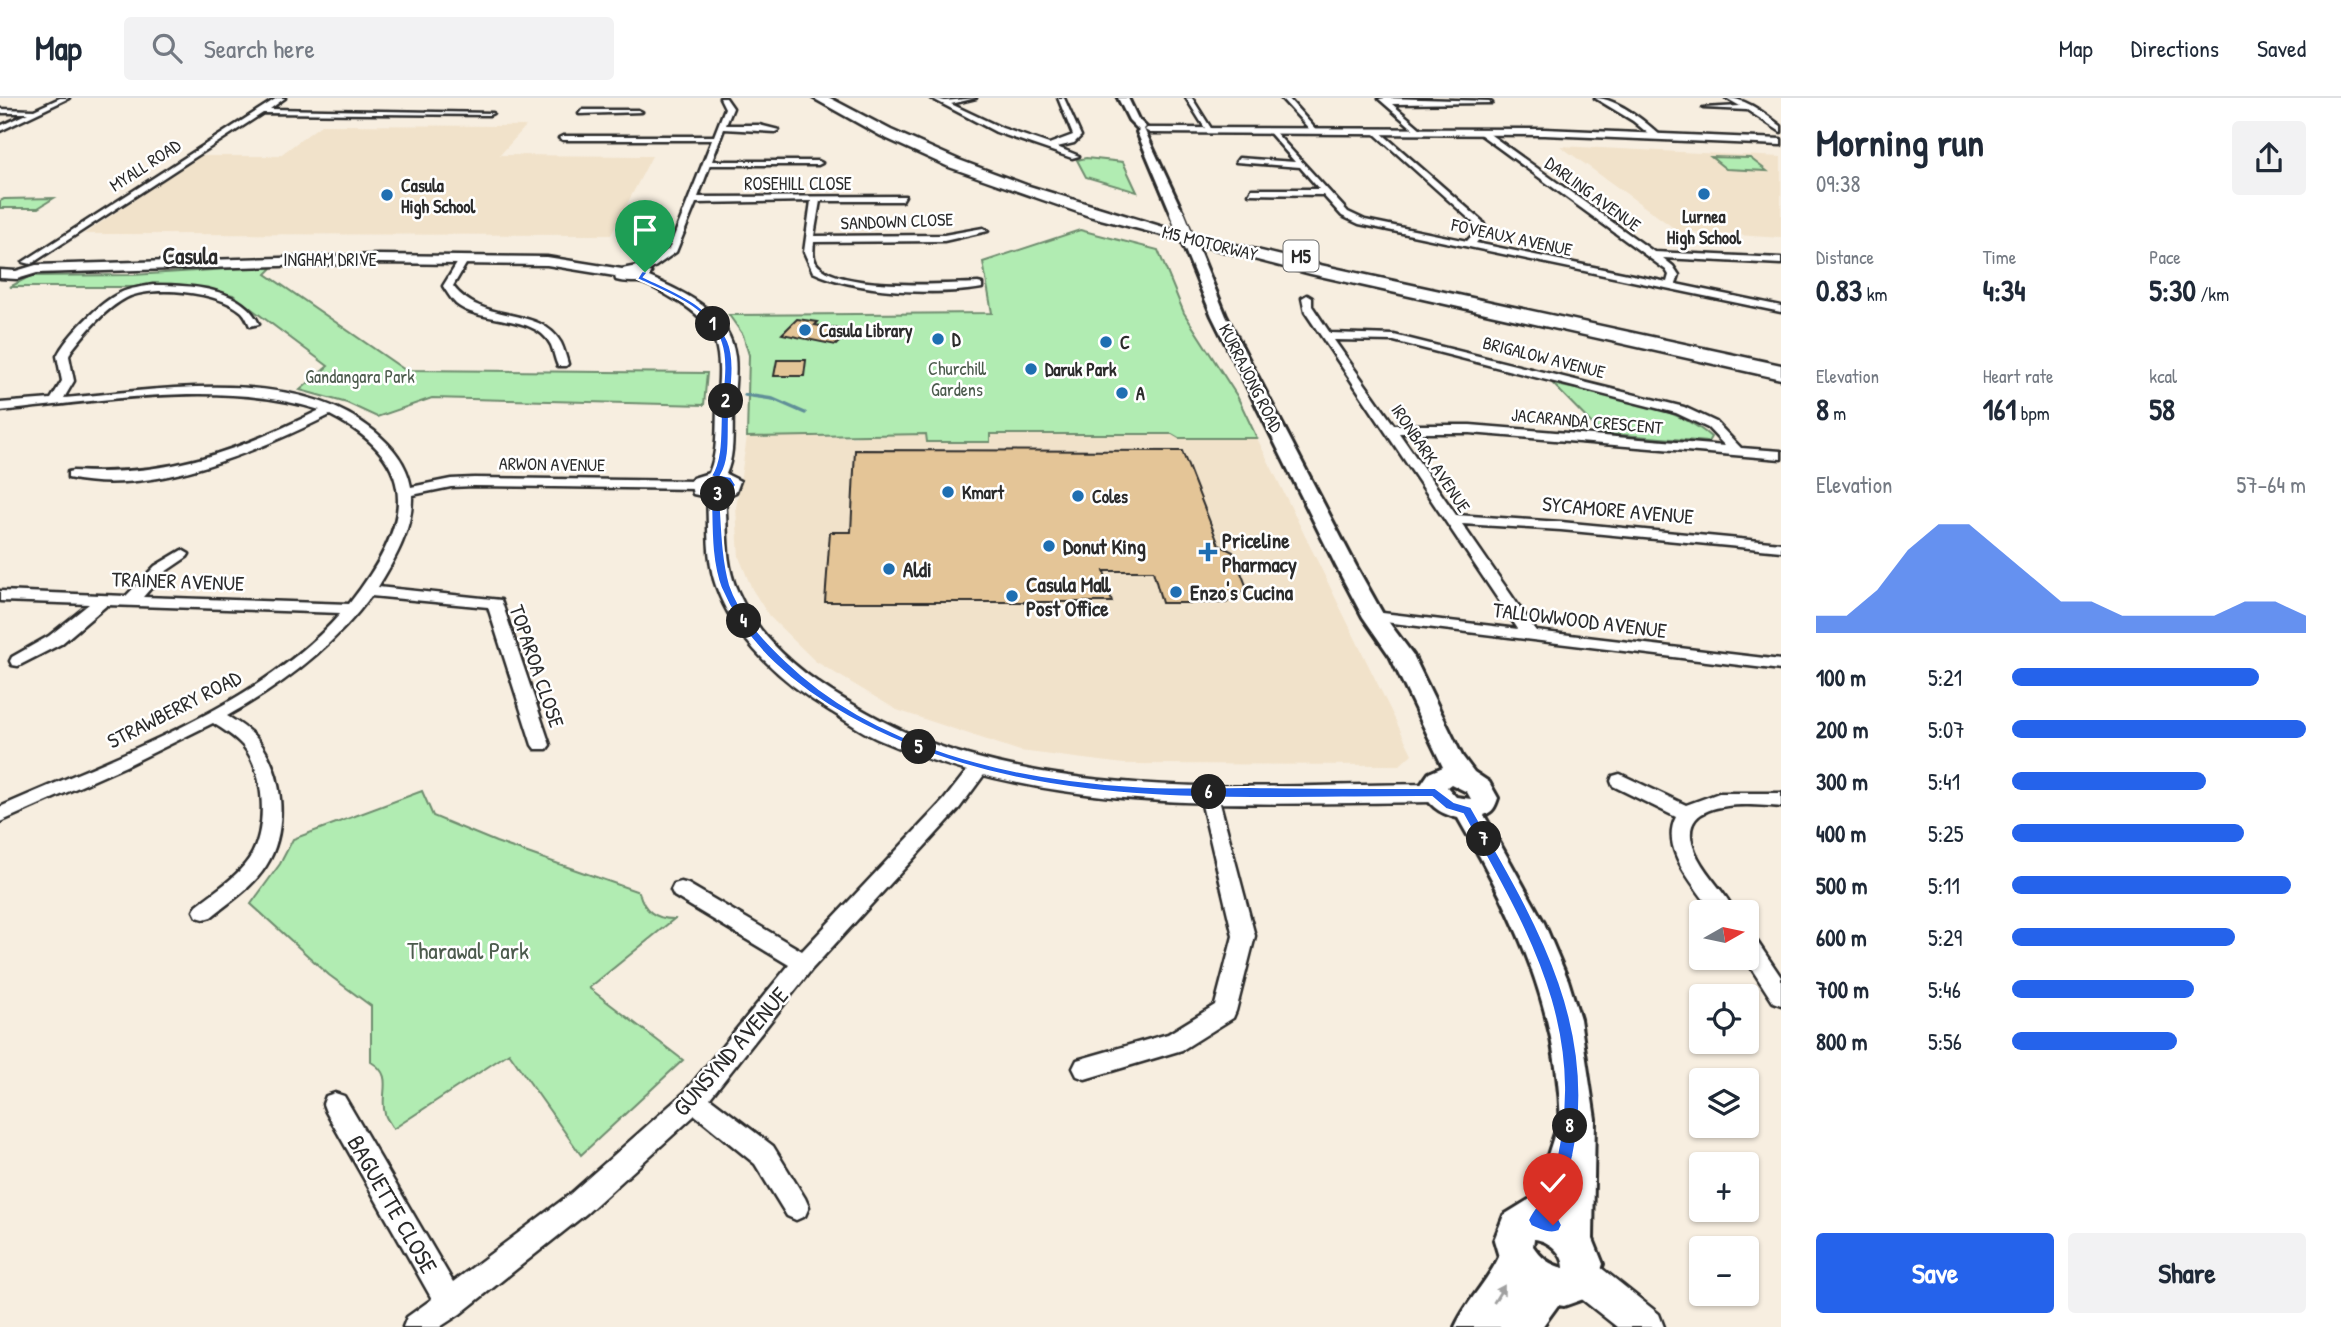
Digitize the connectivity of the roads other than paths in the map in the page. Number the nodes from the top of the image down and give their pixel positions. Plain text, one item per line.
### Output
1 (66, 98) edge
2 (282, 98) edge
3 (723, 98) edge
4 (820, 98) edge
5 (837, 98) edge
6 (934, 98) edge
7 (974, 98) edge
8 (1061, 98) edge
9 (1123, 98) edge
10 (1189, 98) edge
11 (1284, 98) edge
12 (1598, 98) edge
13 (1729, 98) edge
14 (1383, 100) edge
15 (372, 103) dead end
16 (642, 103) dead end
17 (944, 103) junction
18 (1489, 103) dead end
19 (466, 104) dead end
20 (1707, 108) dead end
21 (1750, 108) junction
22 (0, 111) edge
23 (38, 111) junction
24 (261, 111) junction
25 (363, 112) junction
26 (458, 112) junction
27 (582, 112) dead end
28 (638, 112) junction
29 (489, 113) dead end
30 (632, 121) dead end
31 (722, 127) junction
32 (0, 129) edge
33 (627, 130) dead end
34 (775, 130) dead end
35 (1144, 130) junction
36 (1781, 130) edge
37 (1211, 131) junction
38 (1272, 131) junction
39 (1316, 131) junction
40 (1418, 131) junction
41 (1378, 132) junction
42 (1481, 132) junction
43 (1658, 137) junction
44 (563, 138) dead end
45 (718, 138) junction
46 (621, 139) junction
47 (1781, 142) edge
48 (1048, 147) junction
49 (1074, 156) dead end
50 (1239, 160) dead end
51 (708, 163) junction
52 (818, 163) dead end
53 (1302, 165) junction
54 (1252, 192) dead end
55 (1326, 192) junction
56 (902, 198) dead end
57 (817, 199) junction
58 (694, 200) junction
59 (984, 231) dead end
60 (811, 239) junction
61 (1468, 246) junction
62 (1652, 255) junction
63 (464, 259) junction
64 (1781, 261) edge
65 (32, 266) junction
66 (1, 273) edge
67 (641, 274) junction
68 (978, 286) dead end
69 (1670, 287) junction
70 (1307, 298) dead end
71 (1781, 309) edge
72 (254, 324) dead end
73 (1327, 336) junction
74 (1781, 362) edge
75 (562, 363) dead end
76 (1781, 372) edge
77 (55, 402) junction
78 (0, 407) edge
79 (330, 411) junction
80 (1390, 429) junction
81 (1737, 451) junction
82 (1781, 455) edge
83 (73, 475) dead end
84 (710, 485) junction
85 (407, 492) junction
86 (1451, 519) junction
87 (1781, 547) edge
88 (182, 554) dead end
89 (367, 591) junction
90 (0, 596) edge
91 (104, 600) junction
92 (131, 600) junction
93 (354, 609) junction
94 (1374, 617) junction
95 (1531, 636) junction
96 (18, 661) dead end
97 (1781, 665) edge
98 (215, 716) junction
99 (541, 745) dead end
100 (980, 768) junction
101 (1620, 781) dead end
102 (1447, 782) junction
103 (1208, 792) junction
104 (1781, 800) edge
105 (0, 815) edge
106 (1689, 815) junction
107 (681, 890) dead end
108 (1717, 900) edge
109 (204, 911) dead end
110 (1759, 960) edge
111 (804, 963) junction
112 (1778, 986) edge
113 (1085, 1068) dead end
114 (1572, 1075) junction
115 (694, 1100) junction
116 (335, 1104) dead end
117 (796, 1207) dead end
118 (1537, 1220) junction
119 (1518, 1258) junction
120 (1569, 1268) junction
121 (450, 1304) junction
122 (417, 1327) edge
123 (1475, 1327) edge
124 (1517, 1327) edge
125 (1646, 1327) edge

1 - 23 street
2 - 24 street, MYALL ROAD
3 - 31 street
4 - 76 highway, M5 MOTORWAY / M5
5 - 74 highway, M5 MOTORWAY / M5
6 - 17 street
7 - 17 street
8 - 48 street
9 - 35 main road, KURRAJONG ROAD
10 - 37 street
11 - 39 street
12 - 43 street
13 - 21 street
14 - 18 street
14 - 40 street
15 - 25 street
16 - 28 street
17 - 48 street
19 - 26 street
20 - 21 street
21 - 36 street
22 - 23 street
23 - 32 street
24 - 25 street
24 - 65 street, MYALL ROAD
25 - 26 street
26 - 29 street
27 - 28 street
28 - 30 street
31 - 34 street
31 - 45 street
33 - 46 street
35 - 37 street
35 - 94 main road, KURRAJONG ROAD, bridge
37 - 38 street
38 - 39 street
38 - 53 street, FOVEAUX AVENUE
39 - 41 street
40 - 41 street
40 - 42 street
41 - 61 street
42 - 43 street
42 - 62 street, DARLING AVENUE
43 - 47 street
44 - 46 street
45 - 46 street
45 - 51 street
48 - 49 street
50 - 53 street
51 - 52 street
51 - 58 street
53 - 55 street, FOVEAUX AVENUE
54 - 55 street
55 - 61 street, FOVEAUX AVENUE
56 - 57 street, ROSEHILL CLOSE
57 - 58 street, ROSEHILL CLOSE
57 - 60 street
58 - 67 street
59 - 60 street, SANDOWN CLOSE
60 - 68 street
61 - 69 street, FOVEAUX AVENUE
62 - 64 street
62 - 69 street, DARLING AVENUE
63 - 65 street, INGHAM DRIVE
63 - 67 street, INGHAM DRIVE
63 - 75 street
65 - 66 street, INGHAM DRIVE
67 - 84 street
69 - 71 street, FOVEAUX AVENUE
70 - 73 street, IRONBARK AVENUE
72 - 77 street
73 - 80 street, IRONBARK AVENUE
73 - 81 street, BRIGALOW AVENUE
77 - 78 street
77 - 79 street
79 - 83 street
79 - 85 street
80 - 81 street, JACARANDA CRESCENT
80 - 86 street, IRONBARK AVENUE
81 - 82 street, JACARANDA CRESCENT
84 - 85 street, ARWON AVENUE
84 - 100 street
85 - 89 street, STRAWBERRY ROAD
86 - 87 street, SYCAMORE AVENUE
86 - 95 street, IRONBARK AVENUE
88 - 92 street
89 - 93 street, STRAWBERRY ROAD
89 - 99 street, TOPAROA CLOSE
90 - 91 street, TRAINER AVENUE
91 - 92 street, TRAINER AVENUE
91 - 96 street
92 - 93 street, TRAINER AVENUE
93 - 98 street, STRAWBERRY ROAD
94 - 95 street, TALLOWWOOD AVENUE
94 - 102 main road, KURRAJONG ROAD
95 - 97 street, TALLOWWOOD AVENUE
98 - 105 street, STRAWBERRY ROAD
98 - 109 street
100 - 103 street
100 - 111 street, GUNSYND AVENUE
101 - 106 street
102 - 103 street
102 - 114 main road, KURRAJONG ROAD
103 - 113 street
104 - 106 street
106 - 108 street
107 - 111 street
110 - 112 street
111 - 115 street, GUNSYND AVENUE
114 - 118 main road
114 - 120 main road
115 - 117 street
115 - 121 street, GUNSYND AVENUE
116 - 121 street, BAGUETTE CLOSE
118 - 119 main road
118 - 120 main road
119 - 120 main road
123 -> 119 main road
120 - 124 main road
120 - 125 street
121 - 122 street, GUNSYND AVENUE

